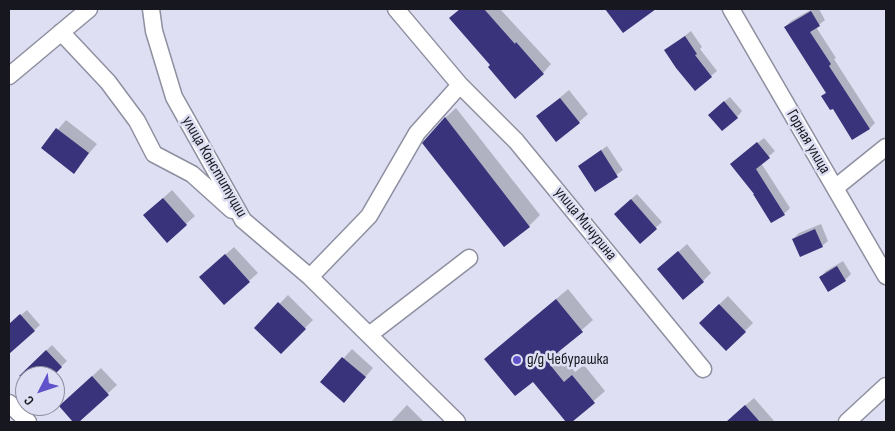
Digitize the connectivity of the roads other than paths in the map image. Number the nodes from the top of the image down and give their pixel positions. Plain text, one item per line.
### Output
1 (89, 9) edge
2 (151, 9) edge
3 (396, 9) edge
4 (731, 9) edge
5 (61, 32) junction
6 (9, 76) edge
7 (460, 85) junction
8 (886, 148) edge
9 (835, 188) junction
10 (242, 220) junction
11 (469, 258) dead end
12 (886, 276) edge
13 (310, 277) junction
14 (369, 335) junction
15 (703, 369) dead end
16 (886, 386) edge
17 (9, 403) edge
18 (28, 422) edge
19 (457, 422) edge
20 (847, 422) edge

1 - 5 street
2 - 10 street, улица Конституции
3 - 7 street, улица Мичурина
4 - 9 street, Горная улица
5 - 6 street
5 - 10 street
7 - 13 street
7 - 15 street, улица Мичурина
8 - 9 street
9 - 12 street, Горная улица
10 - 13 street, улица Конституции
11 - 14 street
13 - 14 street, улица Конституции
14 - 19 street, улица Конституции
16 - 20 street
17 - 18 street

